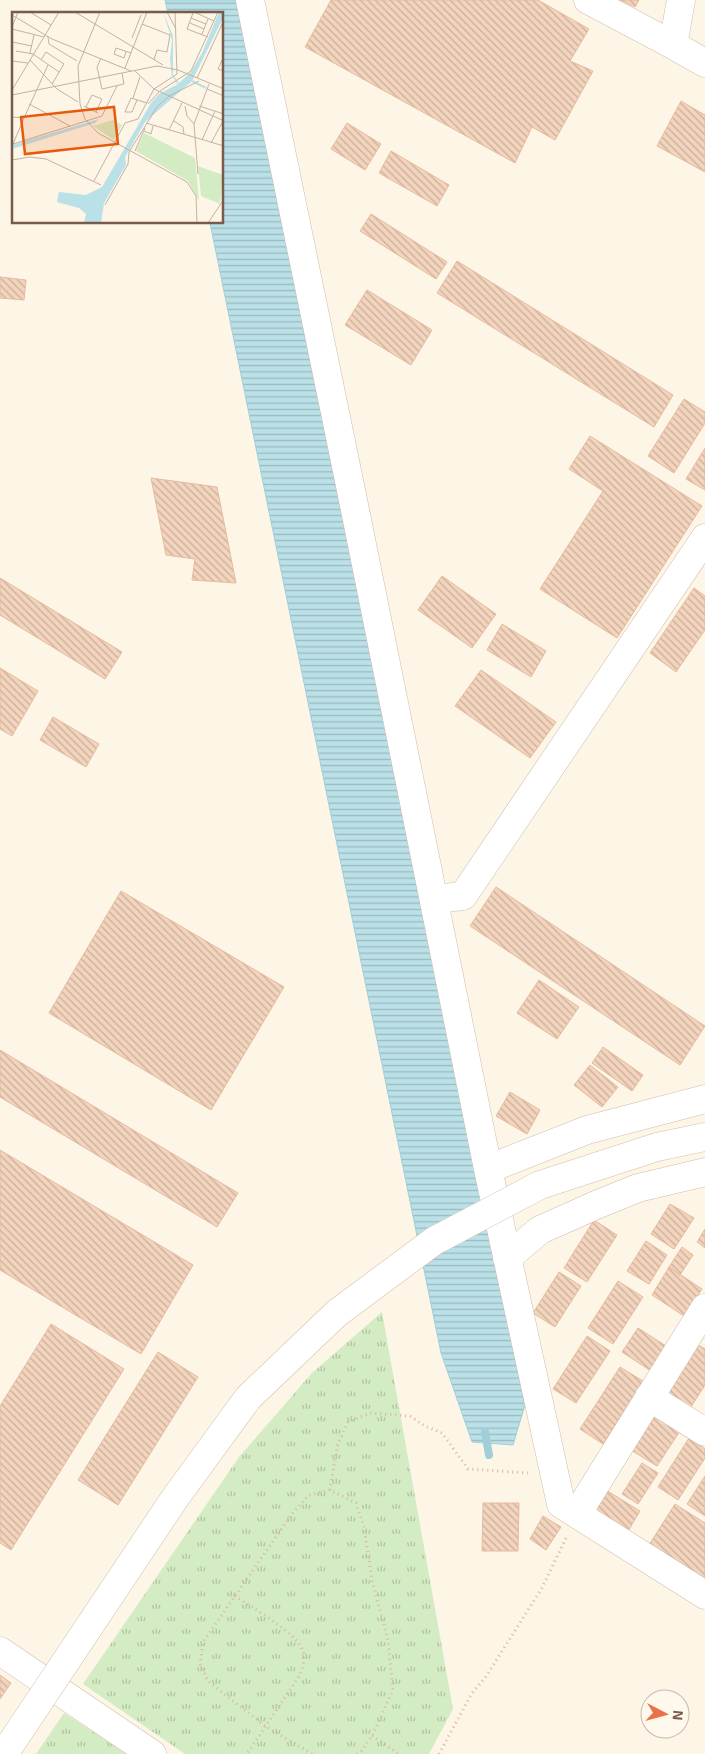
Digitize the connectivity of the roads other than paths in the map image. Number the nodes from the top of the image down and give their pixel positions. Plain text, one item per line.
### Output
1 (250, 0) edge
2 (588, 0) edge
3 (681, 0) edge
4 (673, 46) junction
5 (705, 63) edge
6 (705, 538) edge
7 (434, 899) junction
8 (705, 1099) edge
9 (705, 1137) edge
10 (488, 1169) junction
11 (705, 1172) edge
12 (507, 1258) junction
13 (705, 1308) edge
14 (649, 1397) junction
15 (705, 1432) edge
16 (577, 1514) junction
17 (705, 1594) edge
18 (0, 1651) edge
19 (4, 1754) edge
20 (152, 1754) edge

1 - 7 street
2 - 4 street
3 - 4 street
4 - 5 street
6 - 7 street
7 - 10 street
8 - 10 street
9 - 19 street, bridge
10 - 12 street
11 - 12 street
12 - 16 street
13 - 14 street
14 - 15 street
14 - 16 street
16 - 17 street
18 - 20 street

